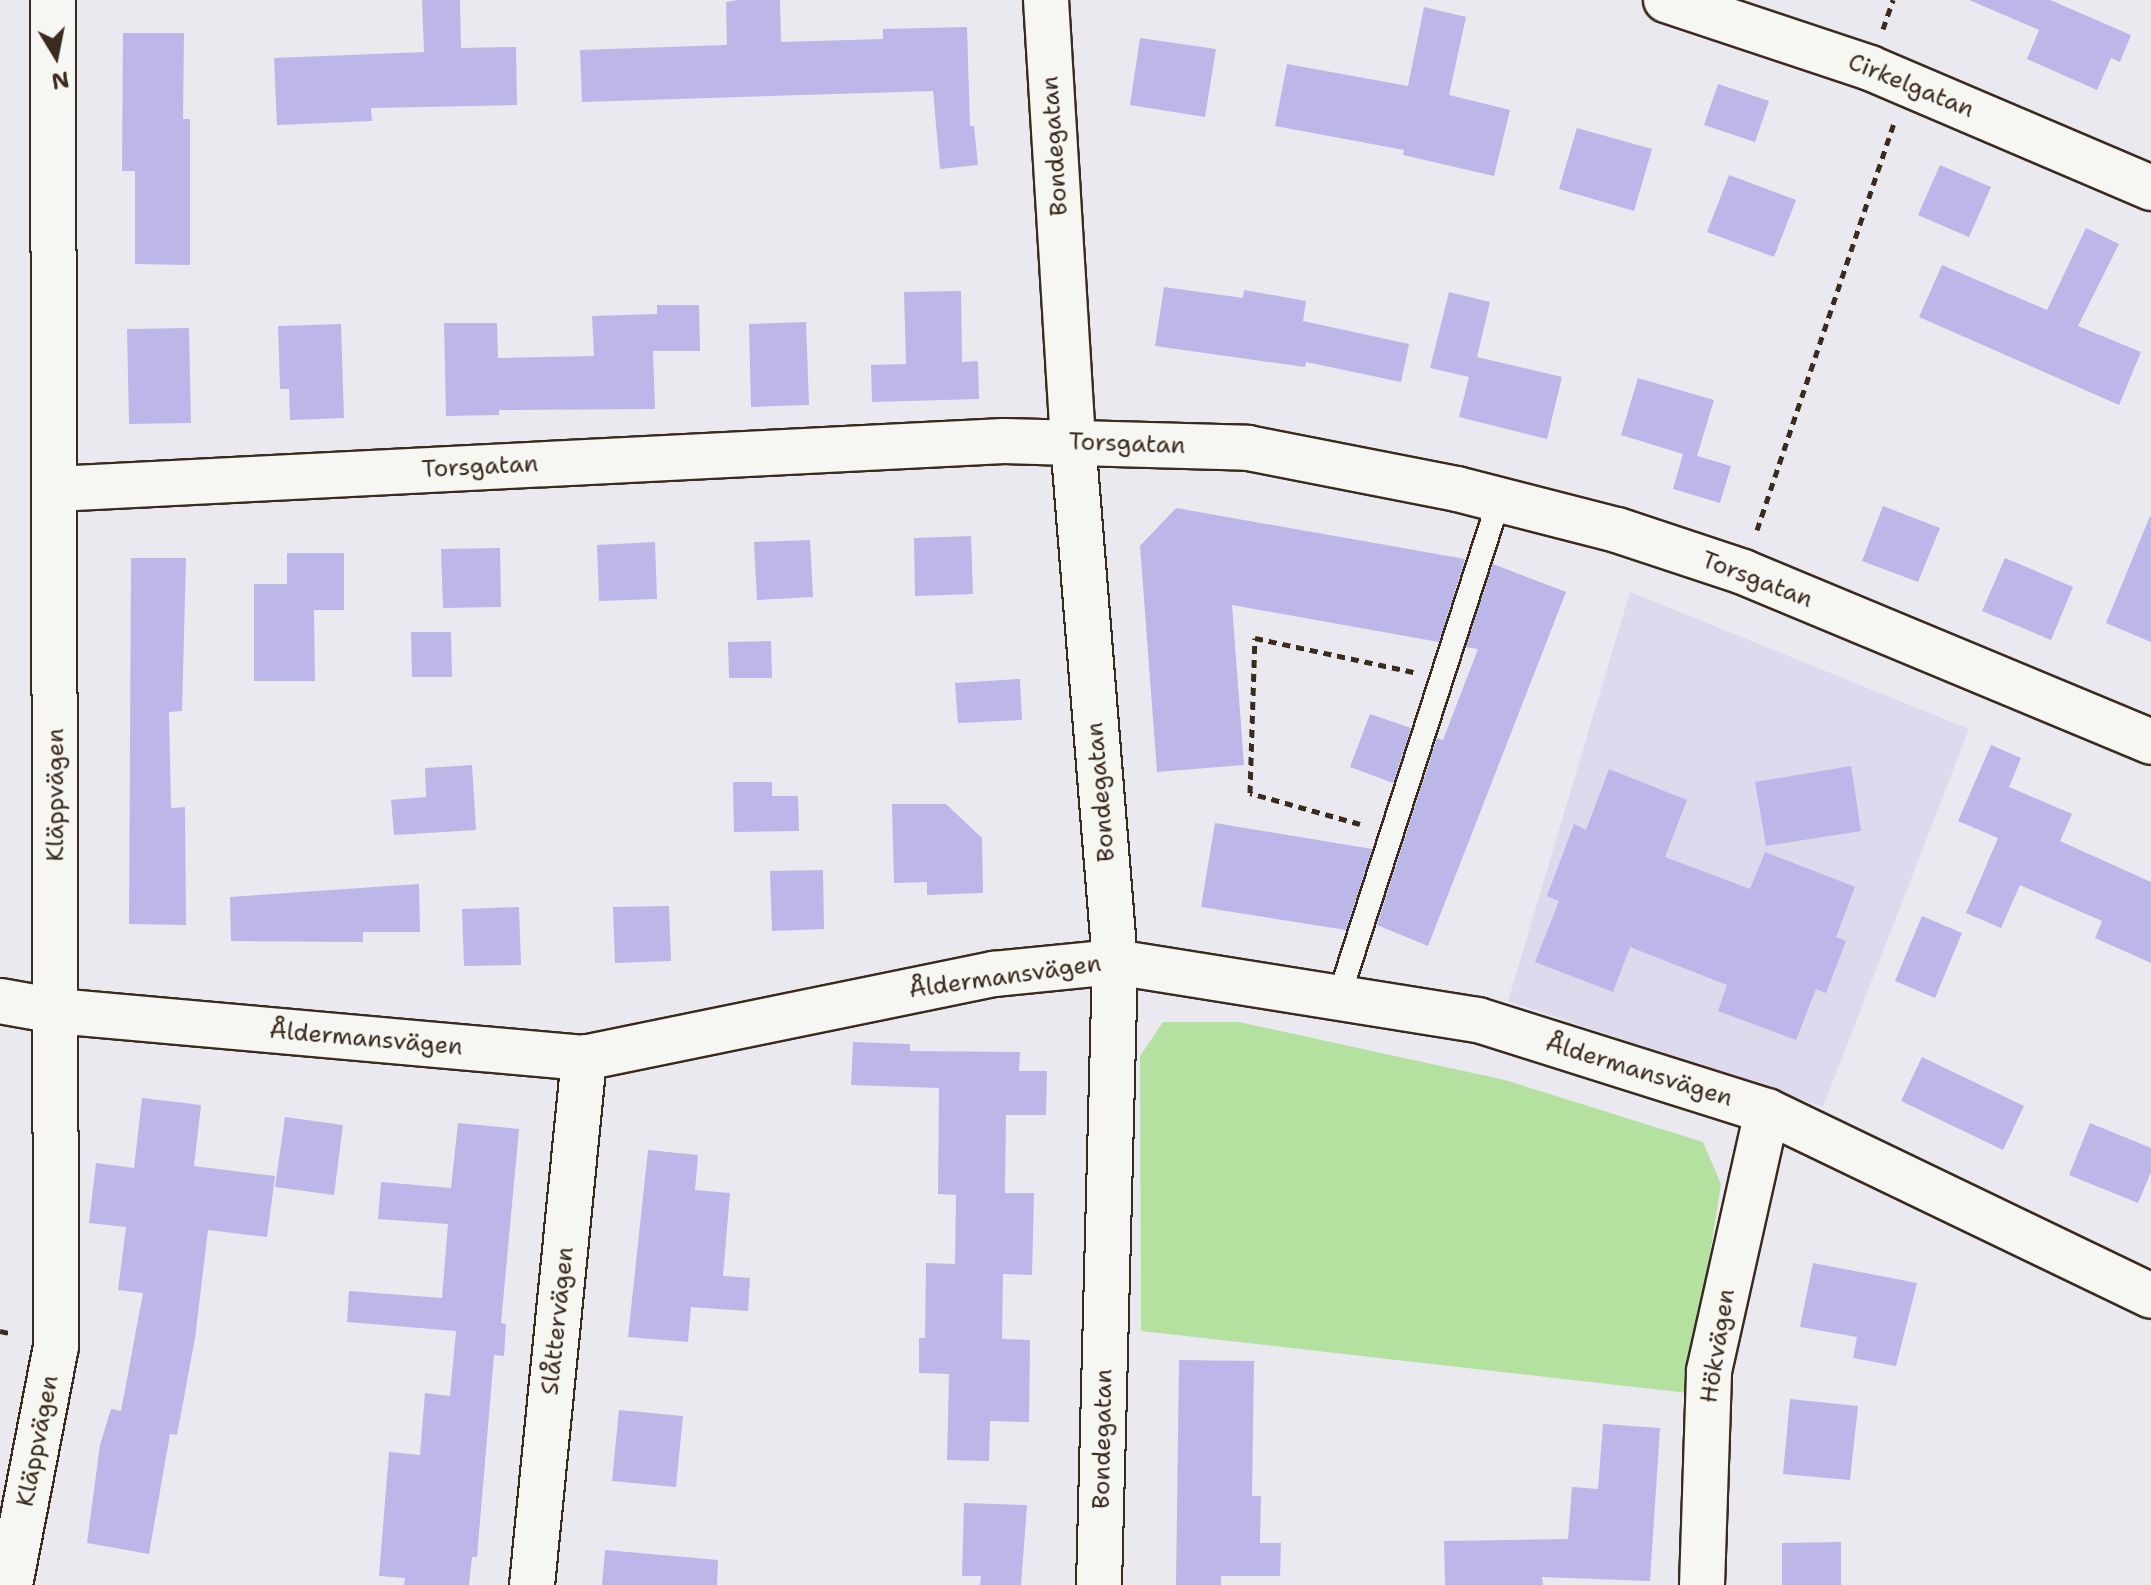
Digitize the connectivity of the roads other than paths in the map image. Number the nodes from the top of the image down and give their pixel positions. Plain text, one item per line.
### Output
1 (53, 0) edge
2 (1046, 0) edge
3 (1666, 0) edge
4 (2151, 188) edge
5 (1073, 441) junction
6 (55, 489) junction
7 (1499, 500) junction
8 (2151, 742) edge
9 (1115, 962) junction
10 (1338, 1000) junction
11 (0, 1001) edge
12 (56, 1011) junction
13 (584, 1058) junction
14 (1767, 1111) junction
15 (2151, 1296) edge
16 (10, 1585) edge
17 (532, 1585) edge
18 (1099, 1585) edge
19 (1702, 1585) edge

1 - 6 street, Kläppvägen
2 - 5 street, Bondegatan
3 - 4 street, Cirkelgatan
5 - 6 street, Torsgatan
5 - 7 street, Torsgatan
5 - 9 street, Bondegatan
6 - 12 street, Kläppvägen
7 - 8 street, Torsgatan
7 - 10 lane
9 - 10 street, Åldermansvägen
9 - 13 street, Åldermansvägen
9 - 18 street, Bondegatan
10 - 14 street, Åldermansvägen
11 - 12 street, Åldermansvägen
12 - 13 street, Åldermansvägen
12 - 16 street, Kläppvägen
13 - 17 street, Slåttervägen
14 - 15 street, Åldermansvägen
14 - 19 street, Hökvägen

